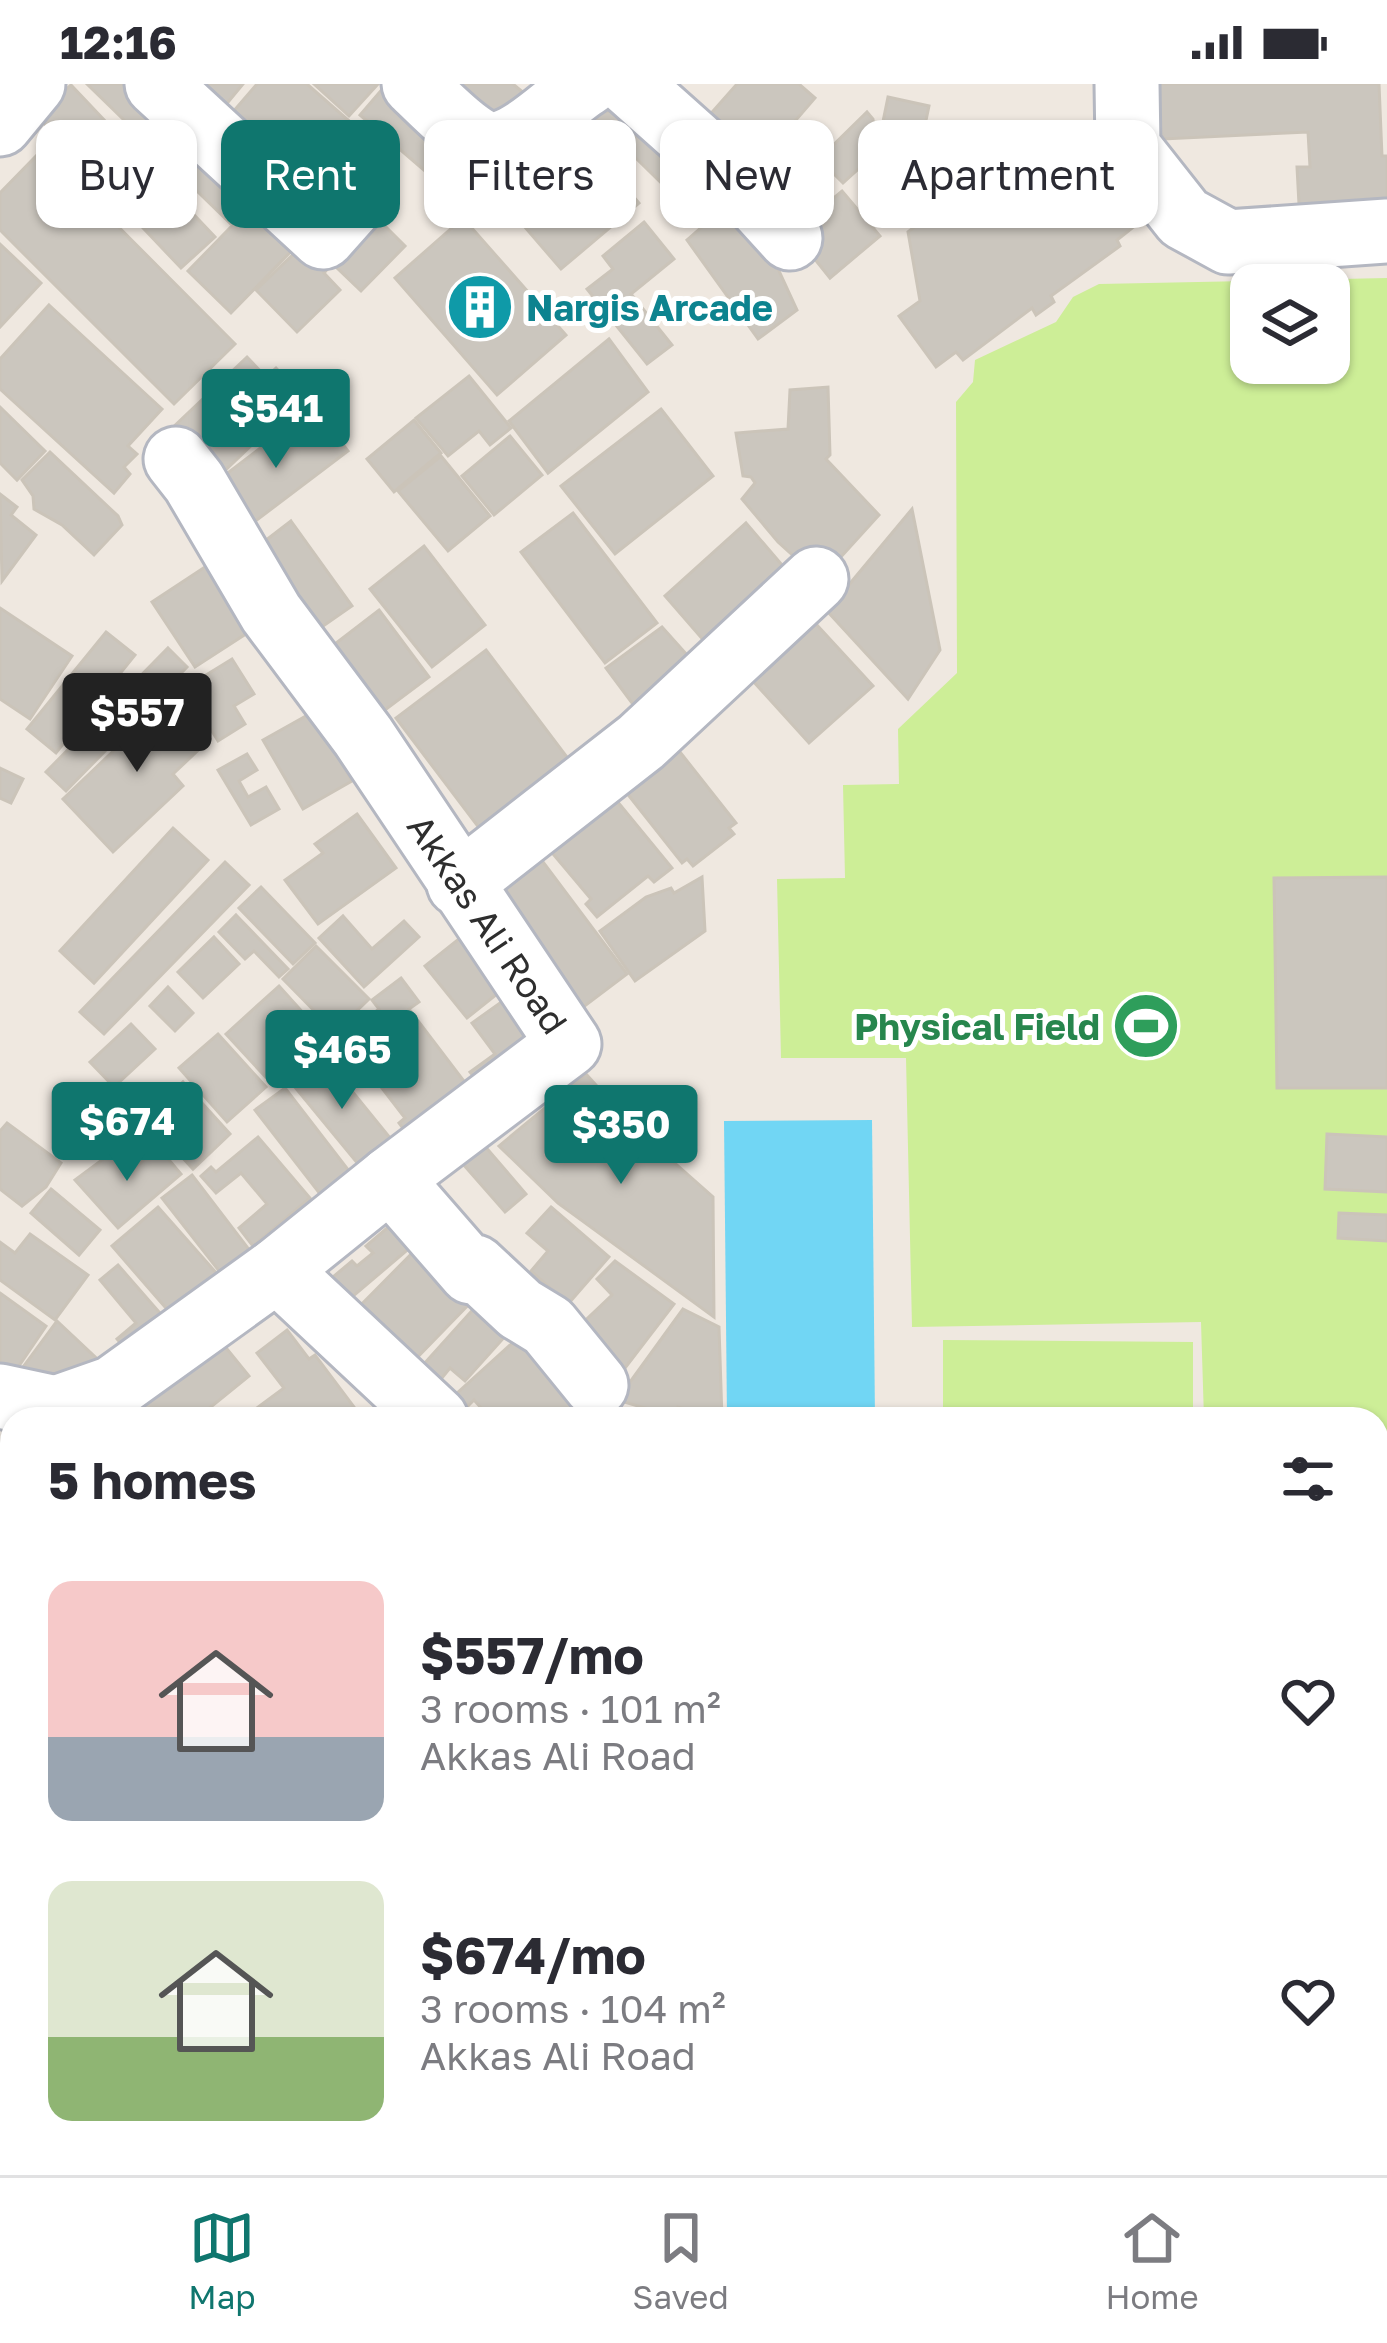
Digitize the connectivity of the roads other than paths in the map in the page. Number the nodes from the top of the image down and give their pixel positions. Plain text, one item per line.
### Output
1 (33, 84) edge
2 (157, 84) edge
3 (413, 84) edge
4 (587, 84) edge
5 (629, 84) edge
6 (1127, 84) edge
7 (0, 124) edge
8 (221, 143) edge
9 (1387, 231) edge
10 (790, 238) dead end
11 (176, 459) dead end
12 (816, 579) dead end
13 (459, 884) junction
14 (390, 1179) junction
15 (277, 1270) junction
16 (596, 1385) dead end
17 (39, 1407) edge
18 (423, 1407) edge

1 - 7 street
2 - 8 street
3 - 4 street
5 - 10 street
6 - 9 street
11 - 13 street, Akkas Ali Road
12 - 13 street
13 - 14 street, Akkas Ali Road
14 - 15 street, Akkas Ali Road
14 - 16 street
15 - 17 street, Akkas Ali Road
15 - 18 street

